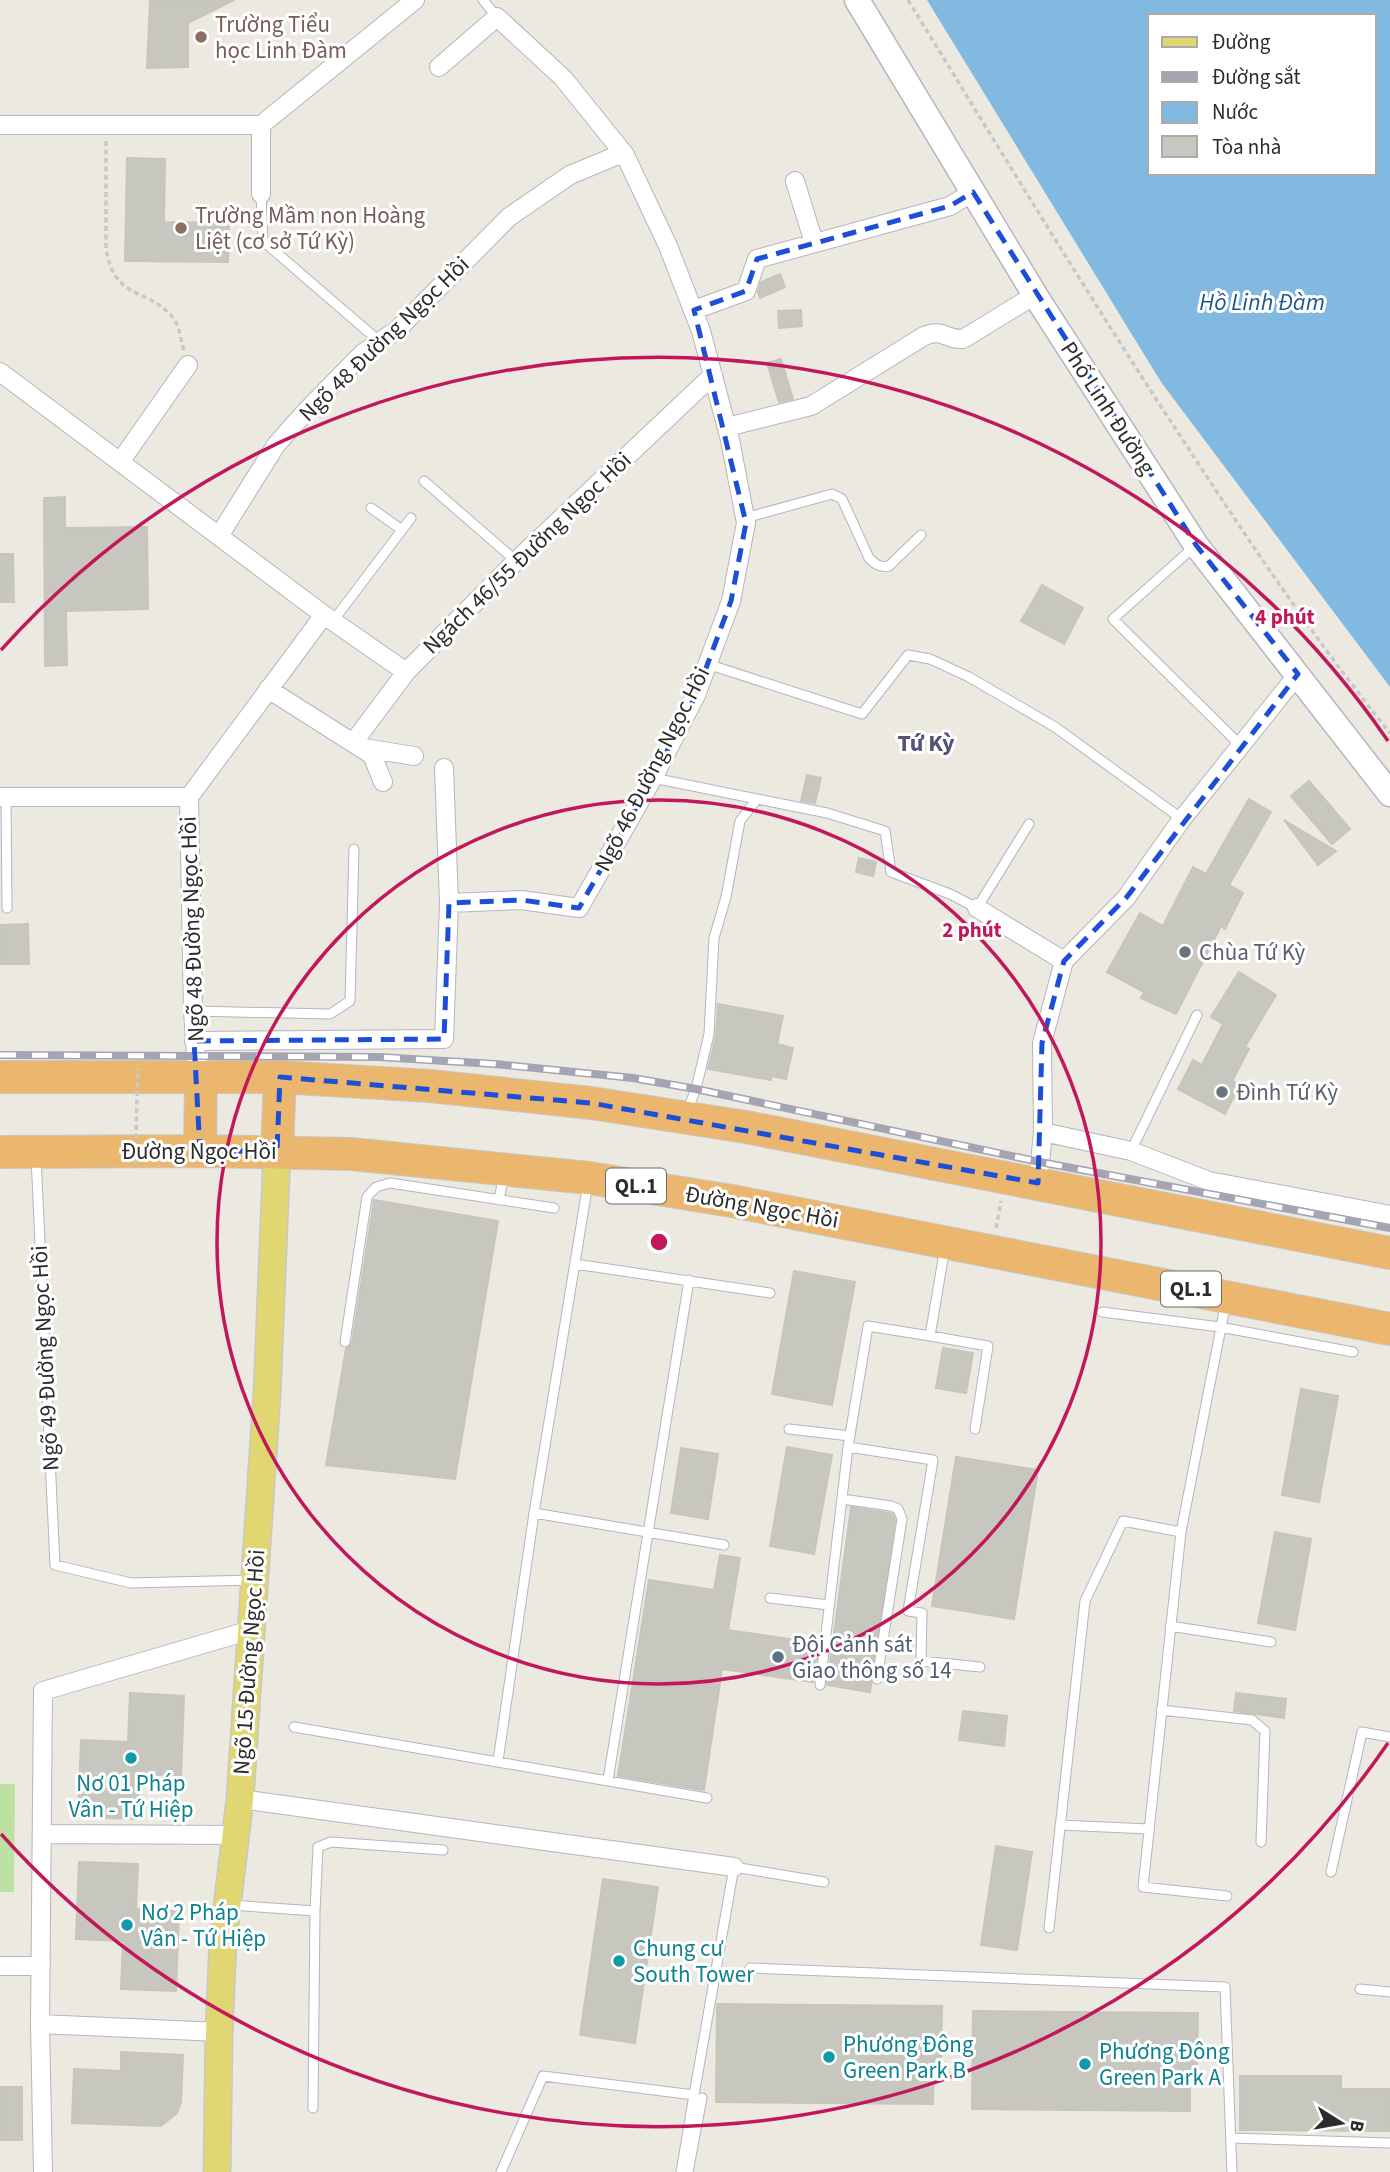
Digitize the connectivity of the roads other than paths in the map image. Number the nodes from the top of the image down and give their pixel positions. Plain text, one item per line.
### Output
1 (415, 0) edge
2 (482, 0) edge
3 (856, 0) edge
4 (497, 17) junction
5 (439, 67) dead end
6 (0, 125) edge
7 (261, 125) junction
8 (623, 153) junction
9 (795, 181) dead end
10 (973, 192) junction
11 (261, 194) joint
12 (814, 243) junction
13 (1035, 295) junction
14 (694, 310) junction
15 (380, 342) junction
16 (188, 365) road end
17 (0, 372) edge
18 (713, 374) junction
19 (727, 427) junction
20 (120, 462) junction
21 (424, 481) dead end
22 (371, 508) dead end
23 (411, 518) dead end
24 (745, 518) junction
25 (402, 530) junction
26 (921, 535) dead end
27 (219, 536) junction
28 (1196, 545) junction
29 (516, 561) junction
30 (328, 618) junction
31 (707, 664) junction
32 (406, 672) junction
33 (1298, 674) junction
34 (268, 689) junction
35 (1241, 747) junction
36 (363, 749) junction
37 (414, 756) dead end
38 (444, 768) dead end
39 (653, 778) junction
40 (383, 782) dead end
41 (1390, 794) edge
42 (3, 797) edge
43 (189, 797) junction
44 (757, 799) junction
45 (1182, 819) junction
46 (1029, 824) dead end
47 (354, 849) dead end
48 (449, 903) junction
49 (7, 908) dead end
50 (977, 908) junction
51 (1063, 961) junction
52 (193, 1011) junction
53 (1196, 1015) dead end
54 (194, 1041) junction
55 (0, 1077) edge
56 (201, 1077) junction
57 (280, 1077) junction
58 (684, 1118) junction
59 (1042, 1132) junction
60 (200, 1150) junction
61 (1131, 1151) junction
62 (0, 1152) edge
63 (36, 1152) junction
64 (277, 1152) junction
65 (505, 1169) junction
66 (589, 1178) junction
67 (1038, 1183) junction
68 (499, 1200) junction
69 (554, 1208) dead end
70 (1390, 1215) edge
71 (946, 1241) junction
72 (1390, 1252) edge
73 (575, 1264) junction
74 (689, 1280) junction
75 (770, 1293) dead end
76 (1227, 1297) junction
77 (1102, 1312) dead end
78 (1220, 1328) junction
79 (1390, 1329) edge
80 (930, 1336) junction
81 (345, 1342) dead end
82 (1353, 1352) dead end
83 (789, 1429) dead end
84 (975, 1429) dead end
85 (850, 1436) junction
86 (848, 1447) junction
87 (842, 1499) junction
88 (534, 1514) junction
89 (648, 1532) junction
90 (1181, 1532) junction
91 (724, 1545) dead end
92 (254, 1580) junction
93 (770, 1598) dead end
94 (828, 1605) junction
95 (1170, 1626) junction
96 (251, 1630) junction
97 (1271, 1642) dead end
98 (980, 1667) dead end
99 (877, 1679) dead end
100 (820, 1685) dead end
101 (1161, 1710) junction
102 (294, 1727) dead end
103 (1390, 1737) edge
104 (498, 1761) junction
105 (608, 1780) junction
106 (707, 1798) dead end
107 (240, 1799) junction
108 (1060, 1825) junction
109 (1149, 1829) junction
110 (42, 1834) junction
111 (236, 1835) junction
112 (1261, 1842) dead end
113 (443, 1850) dead end
114 (734, 1867) junction
115 (1331, 1872) dead end
116 (824, 1882) dead end
117 (1227, 1896) dead end
118 (227, 1905) junction
119 (315, 1911) junction
120 (1049, 1928) dead end
121 (0, 1966) edge
122 (41, 1966) junction
123 (750, 1968) dead end
124 (1360, 1989) dead end
125 (1390, 1992) edge
126 (40, 2024) junction
127 (219, 2032) junction
128 (698, 2096) junction
129 (313, 2108) dead end
130 (1231, 2138) junction
131 (1390, 2143) edge
132 (43, 2172) edge
133 (217, 2172) edge
134 (501, 2172) edge
135 (681, 2172) edge
136 (688, 2172) edge
137 (1232, 2172) edge

1 - 7 street
2 - 4 lane
3 - 10 street, Phố Linh Đường
4 - 5 street
4 - 8 street, Ngõ 46 Đường Ngọc Hồi
6 - 7 street
7 - 11 street
8 - 14 street, Ngõ 46 Đường Ngọc Hồi
8 - 15 street, Ngõ 48 Đường Ngọc Hồi
9 - 12 street
10 - 12 street
10 - 13 street, Phố Linh Đường
11 - 15 lane
12 - 14 street
13 - 19 street
13 - 28 street, Phố Linh Đường
14 - 18 street, Ngõ 46 Đường Ngọc Hồi
15 - 27 street, Ngõ 48 Đường Ngọc Hồi
16 - 20 street
17 - 20 street
18 - 19 street, Ngõ 46 Đường Ngọc Hồi
18 - 29 street, Ngách 46/55 Đường Ngọc Hồi
19 - 24 street, Ngõ 46 Đường Ngọc Hồi
20 - 27 street
21 - 29 lane
22 - 25 lane
23 - 25 lane
24 - 26 lane
24 - 31 street, Ngõ 46 Đường Ngọc Hồi
25 - 30 lane
27 - 30 street
28 - 33 street, Phố Linh Đường
28 - 35 lane
29 - 32 street, Ngách 46/55 Đường Ngọc Hồi
30 - 32 street
30 - 34 street, Ngõ 48 Đường Ngọc Hồi
31 - 39 street, Ngõ 46 Đường Ngọc Hồi
31 - 45 lane
32 - 36 street, Ngách 46/55 Đường Ngọc Hồi
33 - 35 street
33 - 41 street, Phố Linh Đường
34 - 36 street
34 - 43 street, Ngõ 48 Đường Ngọc Hồi
35 - 45 street
36 - 37 street
36 - 40 street
38 - 48 street
39 - 44 lane
39 - 48 street, Ngõ 46 Đường Ngọc Hồi
42 - 43 street
42 - 49 lane
43 - 52 street, Ngõ 48 Đường Ngọc Hồi
44 - 50 lane
44 - 58 lane
45 - 51 street
46 - 50 lane
47 - 52 lane
48 - 54 street
50 - 51 street
51 - 59 street
52 - 54 street, Ngõ 48 Đường Ngọc Hồi
53 - 61 lane
54 - 56 street, Ngõ 48 Đường Ngọc Hồi
55 - 56 highway
56 - 57 highway
56 - 60 highway
57 - 58 highway
57 - 64 highway
58 - 67 highway
59 - 61 street
59 - 67 street
60 - 63 highway, Đường Ngọc Hồi / QL.1
60 - 64 highway, Đường Ngọc Hồi / QL.1
61 - 70 street
62 - 63 highway, Đường Ngọc Hồi / QL.1
63 - 92 lane, Ngõ 49 Đường Ngọc Hồi
64 - 65 highway, Đường Ngọc Hồi / QL.1
64 - 92 main road, Ngõ 15 Đường Ngọc Hồi
65 - 66 highway, Đường Ngọc Hồi / QL.1
65 - 68 lane
66 - 71 highway, Đường Ngọc Hồi / QL.1
66 - 73 lane
67 - 72 highway
68 - 69 lane
68 - 81 lane
71 - 76 highway, Đường Ngọc Hồi / QL.1
71 - 80 lane
73 - 74 lane
73 - 88 lane
74 - 75 lane
74 - 89 lane
76 - 78 lane
76 - 79 highway, Đường Ngọc Hồi / QL.1
77 - 78 lane
78 - 82 lane
78 - 90 lane
80 - 84 lane
80 - 85 lane
83 - 85 lane
85 - 86 lane
86 - 87 lane
86 - 98 lane
87 - 94 lane
87 - 99 lane
88 - 89 lane
88 - 104 lane
89 - 91 lane
89 - 105 lane
90 - 95 lane
90 - 108 lane
92 - 96 main road, Ngõ 15 Đường Ngọc Hồi
93 - 94 lane
94 - 100 lane
95 - 97 lane
95 - 101 lane
96 - 107 main road, Ngõ 15 Đường Ngọc Hồi
96 - 110 street
101 - 109 lane
101 - 112 lane
102 - 104 lane
103 - 115 lane
104 - 105 lane
105 - 106 lane
107 - 111 main road, Ngõ 15 Đường Ngọc Hồi
107 - 114 street
108 - 109 lane
108 - 120 lane
109 - 117 lane
110 - 111 street
110 - 122 street
111 - 118 main road, Ngõ 15 Đường Ngọc Hồi
113 - 119 lane
114 - 116 lane
114 - 128 lane
118 - 119 lane
118 - 127 main road, Ngõ 15 Đường Ngọc Hồi
119 - 129 lane
121 - 122 street
122 - 126 street
123 - 130 lane
124 - 125 lane
126 - 127 street
126 - 132 street
127 - 133 main road, Ngõ 15 Đường Ngọc Hồi
128 - 134 lane
128 - 135 lane
128 - 136 lane
130 - 131 lane
130 - 137 lane

